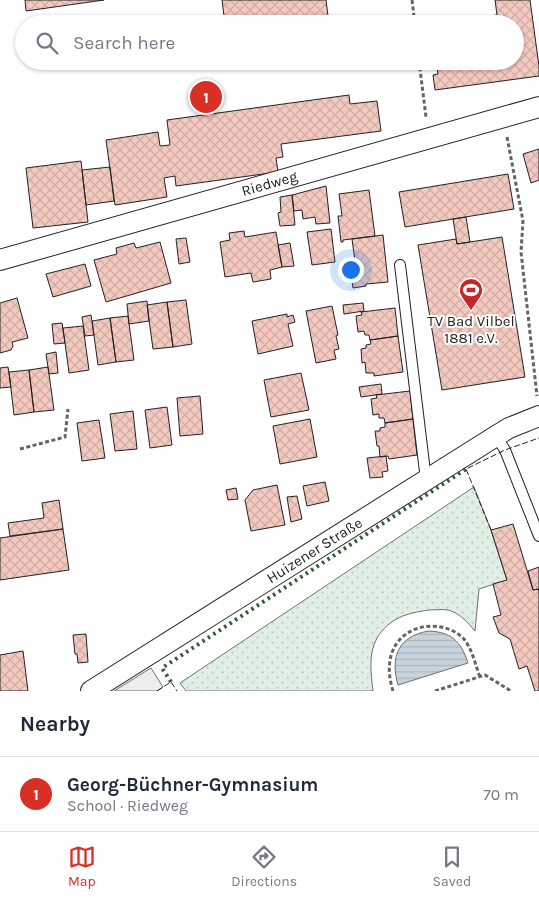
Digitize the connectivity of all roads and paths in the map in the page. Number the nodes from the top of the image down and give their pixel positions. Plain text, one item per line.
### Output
1 (412, 0) edge
2 (414, 15) edge
3 (421, 70) edge
4 (539, 107) edge
5 (503, 117) junction
6 (429, 138) junction
7 (0, 260) edge
8 (400, 265) dead end
9 (68, 409) dead end
10 (538, 410) edge
11 (496, 436) junction
12 (20, 449) dead end
13 (426, 480) junction
14 (539, 536) edge
15 (480, 677) junction
16 (92, 691) edge
17 (393, 691) edge
18 (435, 691) edge
19 (511, 691) edge

1 - 2 path
3 - 6 path
4 - 5 street, Riedweg
5 - 6 street, Riedweg
5 - 10 path
6 - 7 street, Riedweg
8 - 13 lane
9 - 12 path
10 - 11 street, Huizener Straße
11 - 13 street, Huizener Straße
11 - 14 lane
13 - 16 street, Huizener Straße
15 - 17 path
15 - 18 path
15 - 19 path

